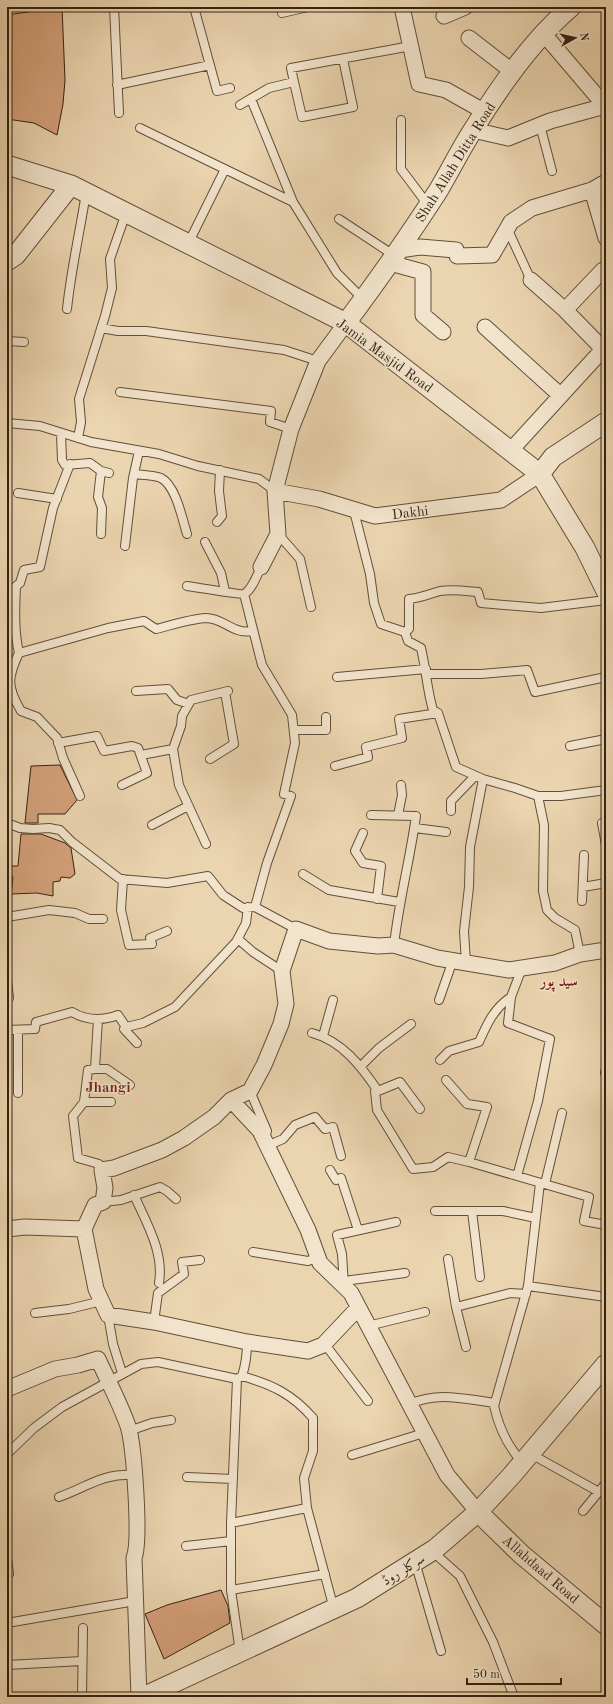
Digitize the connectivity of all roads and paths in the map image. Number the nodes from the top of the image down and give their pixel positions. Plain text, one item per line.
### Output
1 (114, 7) edge
2 (194, 7) edge
3 (308, 7) edge
4 (402, 7) edge
5 (465, 7) edge
6 (571, 7) edge
7 (282, 13) dead end
8 (444, 16) dead end
9 (543, 33) junction
10 (469, 38) dead end
11 (411, 46) junction
12 (343, 59) junction
13 (210, 65) junction
14 (513, 72) junction
15 (294, 82) junction
16 (117, 85) junction
17 (230, 88) dead end
18 (602, 98) edge
19 (251, 99) junction
20 (240, 105) dead end
21 (485, 112) junction
22 (119, 113) dead end
23 (401, 120) dead end
24 (540, 125) junction
25 (140, 128) dead end
26 (473, 130) junction
27 (7, 165) edge
28 (225, 169) junction
29 (552, 171) dead end
30 (606, 182) edge
31 (78, 189) junction
32 (592, 190) junction
33 (293, 202) junction
34 (428, 205) junction
35 (126, 213) junction
36 (339, 219) dead end
37 (507, 228) junction
38 (606, 238) edge
39 (187, 244) junction
40 (395, 256) junction
41 (7, 261) edge
42 (606, 269) edge
43 (531, 280) joint
44 (363, 299) junction
45 (67, 309) dead end
46 (565, 310) junction
47 (346, 323) junction
48 (486, 327) dead end
49 (101, 328) junction
50 (443, 332) dead end
51 (7, 341) edge
52 (24, 342) dead end
53 (605, 349) edge
54 (318, 361) junction
55 (120, 392) dead end
56 (560, 395) junction
57 (606, 422) edge
58 (7, 423) edge
59 (291, 429) junction
60 (61, 434) junction
61 (78, 438) junction
62 (511, 450) junction
63 (139, 451) junction
64 (70, 464) junction
65 (220, 470) junction
66 (134, 474) junction
67 (540, 474) junction
68 (275, 491) junction
69 (18, 493) dead end
70 (57, 499) junction
71 (354, 510) junction
72 (217, 522) dead end
73 (101, 534) dead end
74 (187, 534) dead end
75 (278, 534) junction
76 (205, 542) dead end
77 (124, 546) dead end
78 (261, 567) joint
79 (187, 586) dead end
80 (225, 591) junction
81 (606, 591) edge
82 (244, 594) junction
83 (606, 600) edge
84 (311, 607) dead end
85 (253, 631) junction
86 (405, 632) junction
87 (19, 653) junction
88 (426, 671) junction
89 (337, 677) dead end
90 (606, 677) edge
91 (8, 686) edge
92 (136, 691) dead end
93 (189, 704) junction
94 (438, 713) junction
95 (326, 717) dead end
96 (294, 730) junction
97 (606, 739) edge
98 (58, 743) junction
99 (570, 746) dead end
100 (173, 749) junction
101 (141, 755) junction
102 (210, 759) dead end
103 (335, 766) dead end
104 (475, 776) junction
105 (483, 780) junction
106 (401, 784) dead end
107 (122, 785) dead end
108 (606, 790) edge
109 (80, 796) dead end
110 (538, 796) junction
111 (188, 806) junction
112 (451, 811) dead end
113 (371, 815) dead end
114 (398, 815) junction
115 (7, 823) edge
116 (602, 823) dead end
117 (152, 825) dead end
118 (415, 828) junction
119 (446, 832) dead end
120 (363, 833) dead end
121 (206, 844) dead end
122 (606, 845) edge
123 (584, 855) dead end
124 (303, 874) dead end
125 (123, 879) junction
126 (606, 883) edge
127 (583, 886) junction
128 (378, 899) junction
129 (582, 901) dead end
130 (399, 902) junction
131 (251, 907) junction
132 (7, 917) edge
133 (103, 919) dead end
134 (296, 930) junction
135 (167, 931) dead end
136 (238, 939) junction
137 (394, 945) junction
138 (606, 950) edge
139 (580, 954) junction
140 (460, 962) junction
141 (522, 968) junction
142 (282, 971) junction
143 (7, 980) edge
144 (511, 997) junction
145 (9, 998) dead end
146 (333, 1000) dead end
147 (438, 1000) dead end
148 (98, 1019) junction
149 (411, 1024) dead end
150 (126, 1027) junction
151 (7, 1030) edge
152 (18, 1030) junction
153 (312, 1033) dead end
154 (323, 1036) junction
155 (137, 1043) dead end
156 (440, 1060) dead end
157 (361, 1066) junction
158 (95, 1069) junction
159 (446, 1080) dead end
160 (130, 1085) dead end
161 (250, 1091) junction
162 (378, 1091) junction
163 (18, 1093) dead end
164 (231, 1100) junction
165 (84, 1102) junction
166 (111, 1102) dead end
167 (420, 1109) dead end
168 (562, 1113) dead end
169 (265, 1143) junction
170 (341, 1156) dead end
171 (469, 1162) junction
172 (102, 1170) junction
173 (330, 1170) dead end
174 (517, 1176) junction
175 (542, 1183) junction
176 (134, 1195) junction
177 (176, 1199) dead end
178 (103, 1202) junction
179 (435, 1211) dead end
180 (472, 1211) junction
181 (536, 1218) junction
182 (396, 1222) dead end
183 (606, 1225) edge
184 (7, 1229) edge
185 (84, 1229) junction
186 (358, 1230) junction
187 (253, 1252) dead end
188 (317, 1258) junction
189 (448, 1259) dead end
190 (200, 1260) dead end
191 (405, 1273) dead end
192 (480, 1277) dead end
193 (159, 1283) dead end
194 (344, 1283) junction
195 (528, 1286) junction
196 (526, 1294) junction
197 (606, 1297) edge
198 (102, 1301) junction
199 (456, 1307) junction
200 (358, 1308) junction
201 (425, 1312) dead end
202 (34, 1313) dead end
203 (108, 1315) junction
204 (154, 1322) junction
205 (368, 1326) junction
206 (247, 1342) junction
207 (324, 1343) junction
208 (466, 1347) dead end
209 (605, 1367) edge
210 (122, 1373) junction
211 (240, 1378) junction
212 (109, 1382) junction
213 (7, 1389) edge
214 (368, 1401) dead end
215 (495, 1403) junction
216 (409, 1404) junction
217 (171, 1420) dead end
218 (129, 1431) junction
219 (424, 1432) junction
220 (7, 1454) edge
221 (352, 1455) dead end
222 (527, 1459) junction
223 (135, 1475) junction
224 (187, 1477) dead end
225 (232, 1479) junction
226 (606, 1483) edge
227 (599, 1492) junction
228 (59, 1497) dead end
229 (307, 1508) junction
230 (583, 1511) dead end
231 (478, 1512) junction
232 (230, 1523) junction
233 (231, 1541) junction
234 (186, 1546) dead end
235 (432, 1551) junction
236 (7, 1559) edge
237 (415, 1562) junction
238 (9, 1574) dead end
239 (325, 1574) junction
240 (231, 1590) junction
241 (136, 1601) junction
242 (334, 1609) junction
243 (7, 1623) edge
244 (606, 1625) edge
245 (83, 1628) dead end
246 (441, 1652) dead end
247 (240, 1653) junction
248 (82, 1661) junction
249 (7, 1665) edge
250 (82, 1697) edge
251 (139, 1697) edge
252 (143, 1697) edge
253 (514, 1697) edge

1 - 16 lane
2 - 13 lane
3 - 7 lane
4 - 11 street
5 - 8 street
6 - 9 street, Shah Allah Ditta Road
9 - 14 street, Shah Allah Ditta Road
9 - 18 street
10 - 14 street
11 - 12 lane
11 - 21 street
12 - 15 lane
12 - 15 lane
13 - 16 lane
13 - 17 lane
14 - 21 street, Shah Allah Ditta Road
15 - 19 lane
16 - 22 lane
18 - 24 street
19 - 20 lane
19 - 33 lane
21 - 26 street, Shah Allah Ditta Road
23 - 34 lane
24 - 26 street
24 - 29 lane
25 - 28 lane
26 - 34 street, Shah Allah Ditta Road
27 - 31 street, Jamia Masjid Road
28 - 33 lane
28 - 39 lane
30 - 32 street
31 - 35 street, Jamia Masjid Road
31 - 41 street
31 - 45 lane
32 - 37 street
32 - 38 street
33 - 44 lane
34 - 40 street, Shah Allah Ditta Road
35 - 39 street, Jamia Masjid Road
35 - 49 lane
36 - 40 lane
37 - 40 street
37 - 43 lane
39 - 47 street, Jamia Masjid Road
40 - 44 street, Shah Allah Ditta Road
40 - 50 street
42 - 46 street
43 - 46 street
44 - 47 street, Shah Allah Ditta Road
46 - 53 street
47 - 54 street
47 - 62 street, Jamia Masjid Road
48 - 56 street
49 - 54 lane
49 - 61 lane
51 - 52 lane
53 - 56 street
54 - 59 street
55 - 59 lane
56 - 62 street
57 - 67 street
58 - 60 lane
59 - 68 street
60 - 61 lane
60 - 64 lane
61 - 63 lane
62 - 67 street, Jamia Masjid Road
63 - 65 lane
63 - 66 lane
64 - 70 lane
64 - 73 lane
65 - 68 lane
65 - 72 lane
66 - 74 lane
66 - 77 lane
67 - 71 street, Dakhi
67 - 81 street, Jamia Masjid Road
68 - 71 street, Dakhi
68 - 75 street
69 - 70 lane
70 - 87 lane
71 - 86 lane
75 - 78 street
75 - 84 lane
76 - 80 lane
78 - 82 lane
79 - 80 lane
80 - 82 lane
82 - 85 lane
83 - 86 lane
85 - 87 lane
85 - 96 lane
86 - 88 lane
87 - 91 lane
88 - 89 lane
88 - 90 lane
88 - 94 lane
91 - 98 lane
92 - 93 lane
93 - 100 lane
93 - 102 lane
94 - 103 lane
94 - 104 lane
95 - 96 lane
96 - 131 lane
97 - 99 lane
98 - 101 lane
98 - 109 lane
100 - 101 lane
100 - 111 lane
101 - 107 lane
104 - 105 lane
104 - 112 lane
105 - 110 lane
105 - 140 lane
106 - 114 lane
108 - 110 lane
110 - 139 lane
111 - 117 lane
111 - 121 lane
113 - 114 lane
114 - 118 lane
115 - 125 lane
116 - 122 lane
118 - 119 lane
118 - 130 lane
120 - 128 lane
123 - 127 lane
124 - 128 lane
125 - 131 lane
125 - 135 lane
126 - 127 lane
127 - 129 lane
128 - 130 lane
130 - 137 lane
131 - 134 lane
131 - 136 lane
132 - 133 lane
134 - 137 street
134 - 142 street
136 - 142 lane
136 - 150 lane
137 - 140 street
138 - 139 street
139 - 141 street
140 - 141 street
140 - 147 lane
141 - 144 lane
142 - 161 street
143 - 145 lane
144 - 156 lane
144 - 174 lane
146 - 154 lane
148 - 150 lane
148 - 152 lane
148 - 158 lane
149 - 157 lane
150 - 155 lane
151 - 152 lane
152 - 163 lane
153 - 154 lane
154 - 157 lane
157 - 162 lane
158 - 160 lane
158 - 165 lane
159 - 171 lane
161 - 164 street
161 - 169 lane
162 - 167 lane
162 - 171 lane
164 - 169 street
164 - 172 street
165 - 166 lane
165 - 172 lane
168 - 175 lane
169 - 170 lane
169 - 188 street
171 - 174 lane
172 - 178 street
173 - 186 lane
174 - 175 lane
175 - 181 lane
175 - 183 lane
176 - 177 lane
176 - 178 lane
176 - 193 lane
178 - 185 street
179 - 180 lane
180 - 181 lane
180 - 192 lane
181 - 195 lane
182 - 186 lane
184 - 185 street
185 - 198 street
186 - 194 lane
187 - 188 lane
188 - 194 street
189 - 199 lane
190 - 204 lane
191 - 194 lane
194 - 200 street
195 - 196 lane
195 - 197 lane
196 - 199 lane
196 - 215 lane
198 - 202 lane
198 - 203 street
199 - 208 lane
200 - 205 street
200 - 207 street
201 - 205 lane
203 - 204 street
203 - 210 lane
204 - 206 street
205 - 216 street
206 - 207 street
206 - 211 lane
207 - 214 lane
209 - 222 street, سرکلر روڈ
210 - 211 lane
210 - 212 lane
211 - 225 lane
211 - 229 lane
212 - 213 street
212 - 218 street
212 - 220 lane
215 - 216 lane
215 - 222 lane
216 - 219 street
217 - 218 lane
218 - 223 street
219 - 221 lane
219 - 231 street
222 - 227 lane
222 - 231 street, سرکلر روڈ
223 - 228 lane
223 - 241 street
224 - 225 lane
225 - 232 lane
226 - 227 lane
227 - 230 lane
229 - 232 lane
229 - 239 lane
231 - 235 street, سرکلر روڈ
231 - 244 street, Allahdaad Road
232 - 233 lane
233 - 234 lane
233 - 240 lane
235 - 237 street, سرکلر روڈ
235 - 253 lane
236 - 238 lane
237 - 242 street, سرکلر روڈ
237 - 246 lane
239 - 240 lane
239 - 242 lane
240 - 247 lane
241 - 243 lane
241 - 251 street
242 - 247 street, سرکلر روڈ
245 - 248 lane
247 - 252 street, سرکلر روڈ
248 - 249 lane
248 - 250 lane

